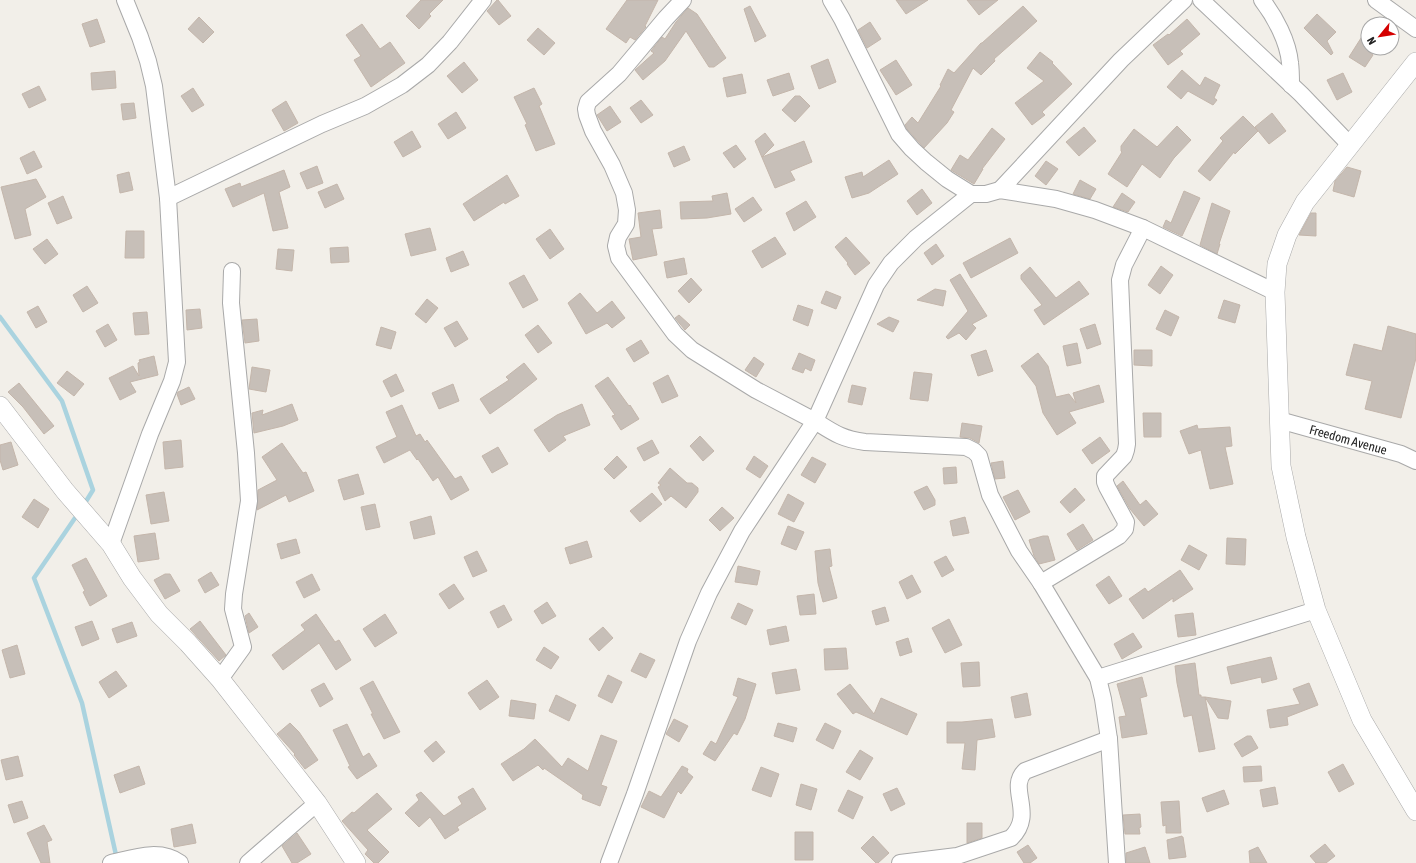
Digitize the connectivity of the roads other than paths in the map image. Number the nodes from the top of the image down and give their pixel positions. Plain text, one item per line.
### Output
1 (126, 0) edge
2 (483, 0) edge
3 (683, 0) edge
4 (831, 0) edge
5 (1184, 0) edge
6 (1201, 0) edge
7 (1262, 0) edge
8 (1376, 0) edge
9 (1416, 29) edge
10 (1416, 62) edge
11 (1291, 85) junction
12 (1350, 145) junction
13 (1000, 190) junction
14 (971, 194) junction
15 (168, 198) junction
16 (1143, 228) junction
17 (232, 271) dead end
18 (1275, 292) junction
19 (0, 406) edge
20 (1279, 420) junction
21 (815, 421) junction
22 (1416, 461) edge
23 (111, 544) junction
24 (1041, 583) junction
25 (1316, 610) junction
26 (1098, 678) junction
27 (220, 679) junction
28 (1109, 739) junction
29 (317, 804) junction
30 (1416, 811) edge
31 (111, 863) edge
32 (180, 863) edge
33 (248, 863) edge
34 (356, 863) edge
35 (609, 863) edge
36 (900, 863) edge
37 (1117, 863) edge

1 - 15 street
2 - 15 street
3 - 21 street
4 - 14 street
5 - 13 street
6 - 11 street
7 - 11 street
8 - 9 street
10 - 12 street
11 - 12 street
12 - 18 street
13 - 14 street
13 - 16 street
14 - 21 street
15 - 23 street
16 - 18 street
16 - 24 street
17 - 27 street
18 - 20 street
19 - 23 street
20 - 22 street, Freedom Avenue
20 - 25 street
21 - 24 street
21 - 35 street
23 - 27 street
24 - 26 street
25 - 26 street
25 - 30 street
26 - 28 street
27 - 29 street
28 - 36 street
28 - 37 street
29 - 33 street
29 - 34 street
31 - 32 street

